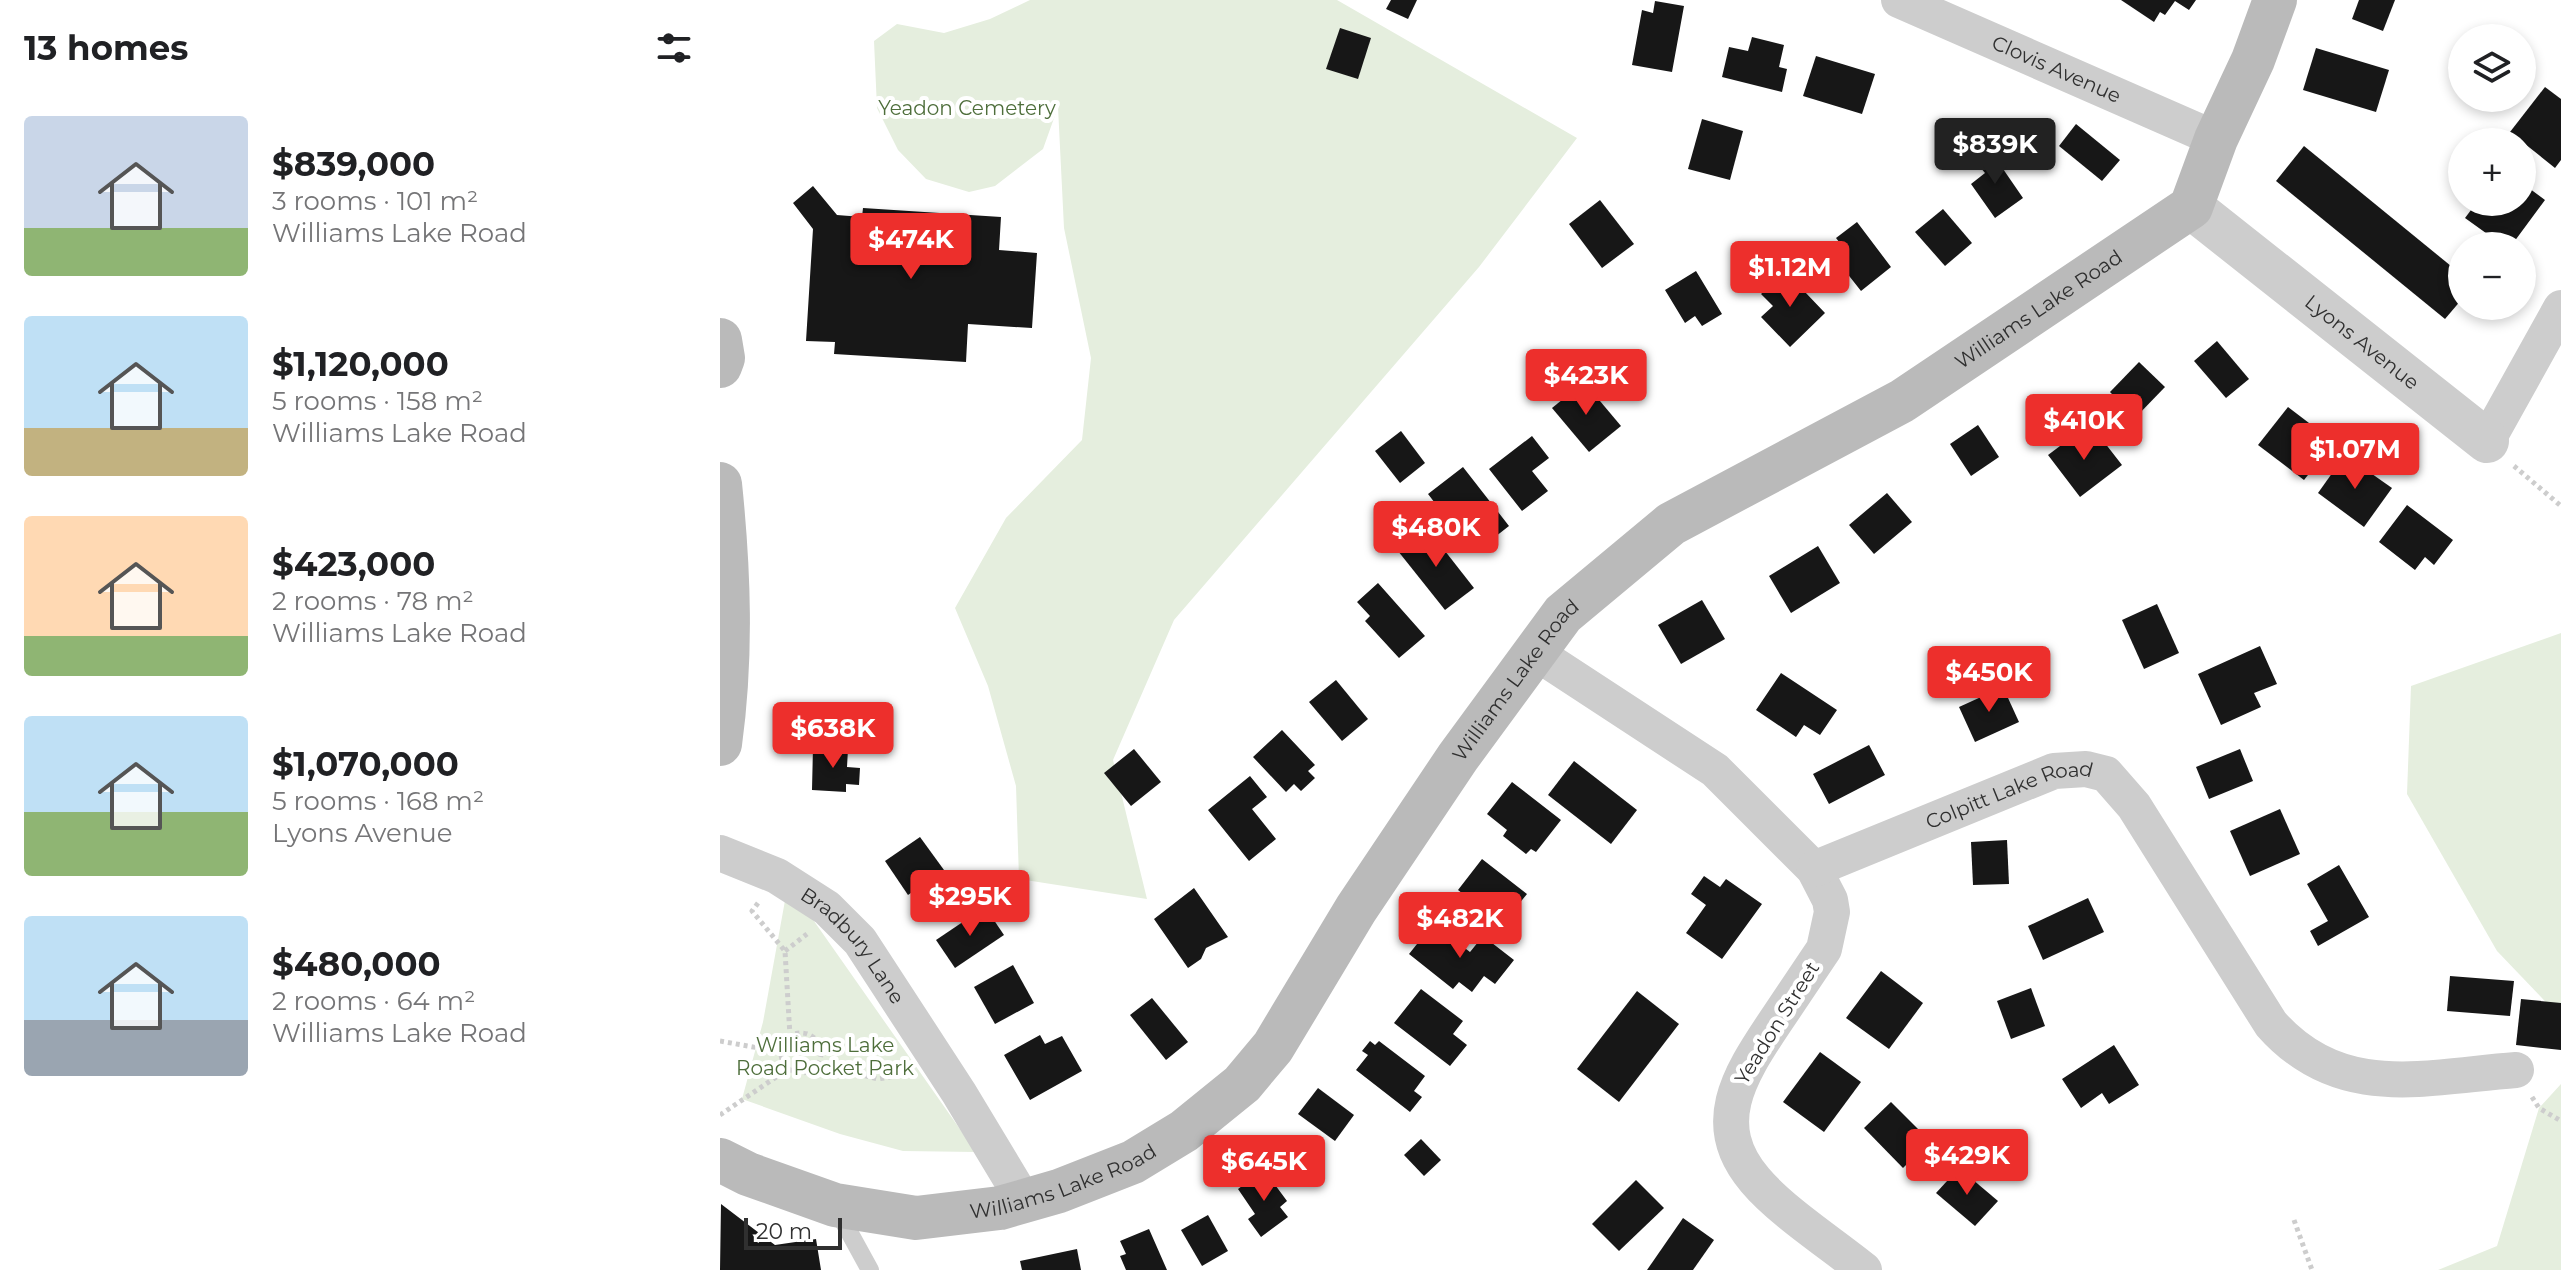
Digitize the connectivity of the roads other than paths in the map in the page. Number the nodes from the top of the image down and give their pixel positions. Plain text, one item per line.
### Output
1 (1899, 0) edge
2 (2275, 0) edge
3 (2216, 139) junction
4 (2191, 207) junction
5 (2561, 308) edge
6 (720, 340) edge
7 (720, 366) edge
8 (2487, 441) joint
9 (720, 484) edge
10 (1533, 651) junction
11 (720, 744) edge
12 (720, 853) edge
13 (1814, 869) junction
14 (2516, 1070) dead end
15 (720, 1160) edge
16 (1024, 1201) junction
17 (835, 1205) junction
18 (870, 1270) edge
19 (1864, 1270) edge

1 - 3 street, Clovis Avenue
2 - 3 main road
3 - 4 main road
4 - 8 street, Lyons Avenue
4 - 10 main road, Williams Lake Road
5 - 8 street
6 - 7 main road
9 - 11 main road
10 - 13 street
10 - 16 main road, Williams Lake Road
12 - 16 street, Bradbury Lane
13 - 14 street, Colpitt Lake Road
13 - 19 street, Yeadon Street
15 - 17 main road, Williams Lake Road
16 - 17 main road, Williams Lake Road
17 - 18 lane

